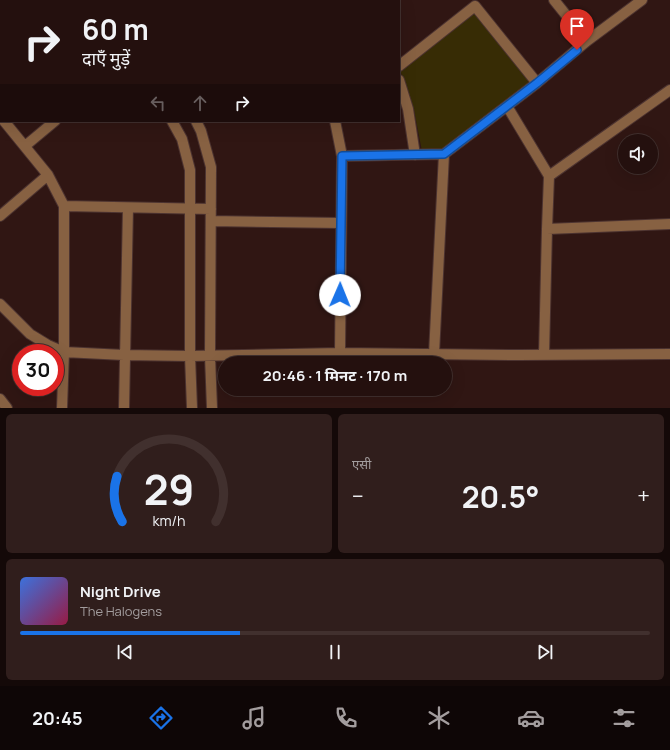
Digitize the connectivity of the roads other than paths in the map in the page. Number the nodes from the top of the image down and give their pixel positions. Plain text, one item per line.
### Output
1 (554, 0) edge
2 (642, 0) edge
3 (472, 3) edge
4 (587, 42) junction
5 (400, 65) edge
6 (400, 83) edge
7 (537, 83) junction
8 (670, 91) edge
9 (507, 106) junction
10 (5, 122) edge
11 (53, 122) edge
12 (173, 122) edge
13 (197, 122) edge
14 (335, 122) edge
15 (25, 146) junction
16 (415, 154) junction
17 (444, 154) junction
18 (342, 156) junction
19 (48, 175) junction
20 (549, 176) junction
21 (64, 206) junction
22 (128, 208) junction
23 (191, 209) junction
24 (211, 209) junction
25 (0, 215) edge
26 (211, 221) junction
27 (341, 223) junction
28 (670, 224) edge
29 (547, 229) junction
30 (0, 304) edge
31 (46, 344) edge
32 (64, 344) edge
33 (64, 352) edge
34 (340, 353) junction
35 (434, 354) junction
36 (670, 354) edge
37 (124, 355) junction
38 (544, 355) junction
39 (190, 356) junction
40 (210, 356) junction
41 (62, 396) edge
42 (0, 399) edge
43 (7, 408) edge
44 (62, 408) edge
45 (124, 408) edge
46 (192, 408) edge
47 (212, 408) edge

1 - 4 street
2 - 4 street
3 - 5 street
3 - 7 street
4 - 7 street
6 - 16 street
7 - 9 street
8 - 20 street
9 - 17 street
9 - 20 street
10 - 15 street
11 - 15 street
12 - 23 street
13 - 24 street
14 - 18 street
15 - 19 street
16 - 17 street
16 - 18 street
17 - 35 street
18 - 27 street
19 - 21 street
19 - 25 street
20 - 29 street
21 - 22 street
21 - 32 street
22 - 23 street
22 - 37 street
23 - 24 street
23 - 39 street
24 - 26 street
26 - 27 street
26 - 40 street
27 - 34 street
28 - 29 street
29 - 38 street
30 - 31 street
33 - 37 street
34 - 35 street
34 - 40 street
35 - 38 street
36 - 38 street
37 - 39 street
37 - 45 street
39 - 40 street
39 - 46 street
40 - 47 street
41 - 44 street
42 - 43 street

